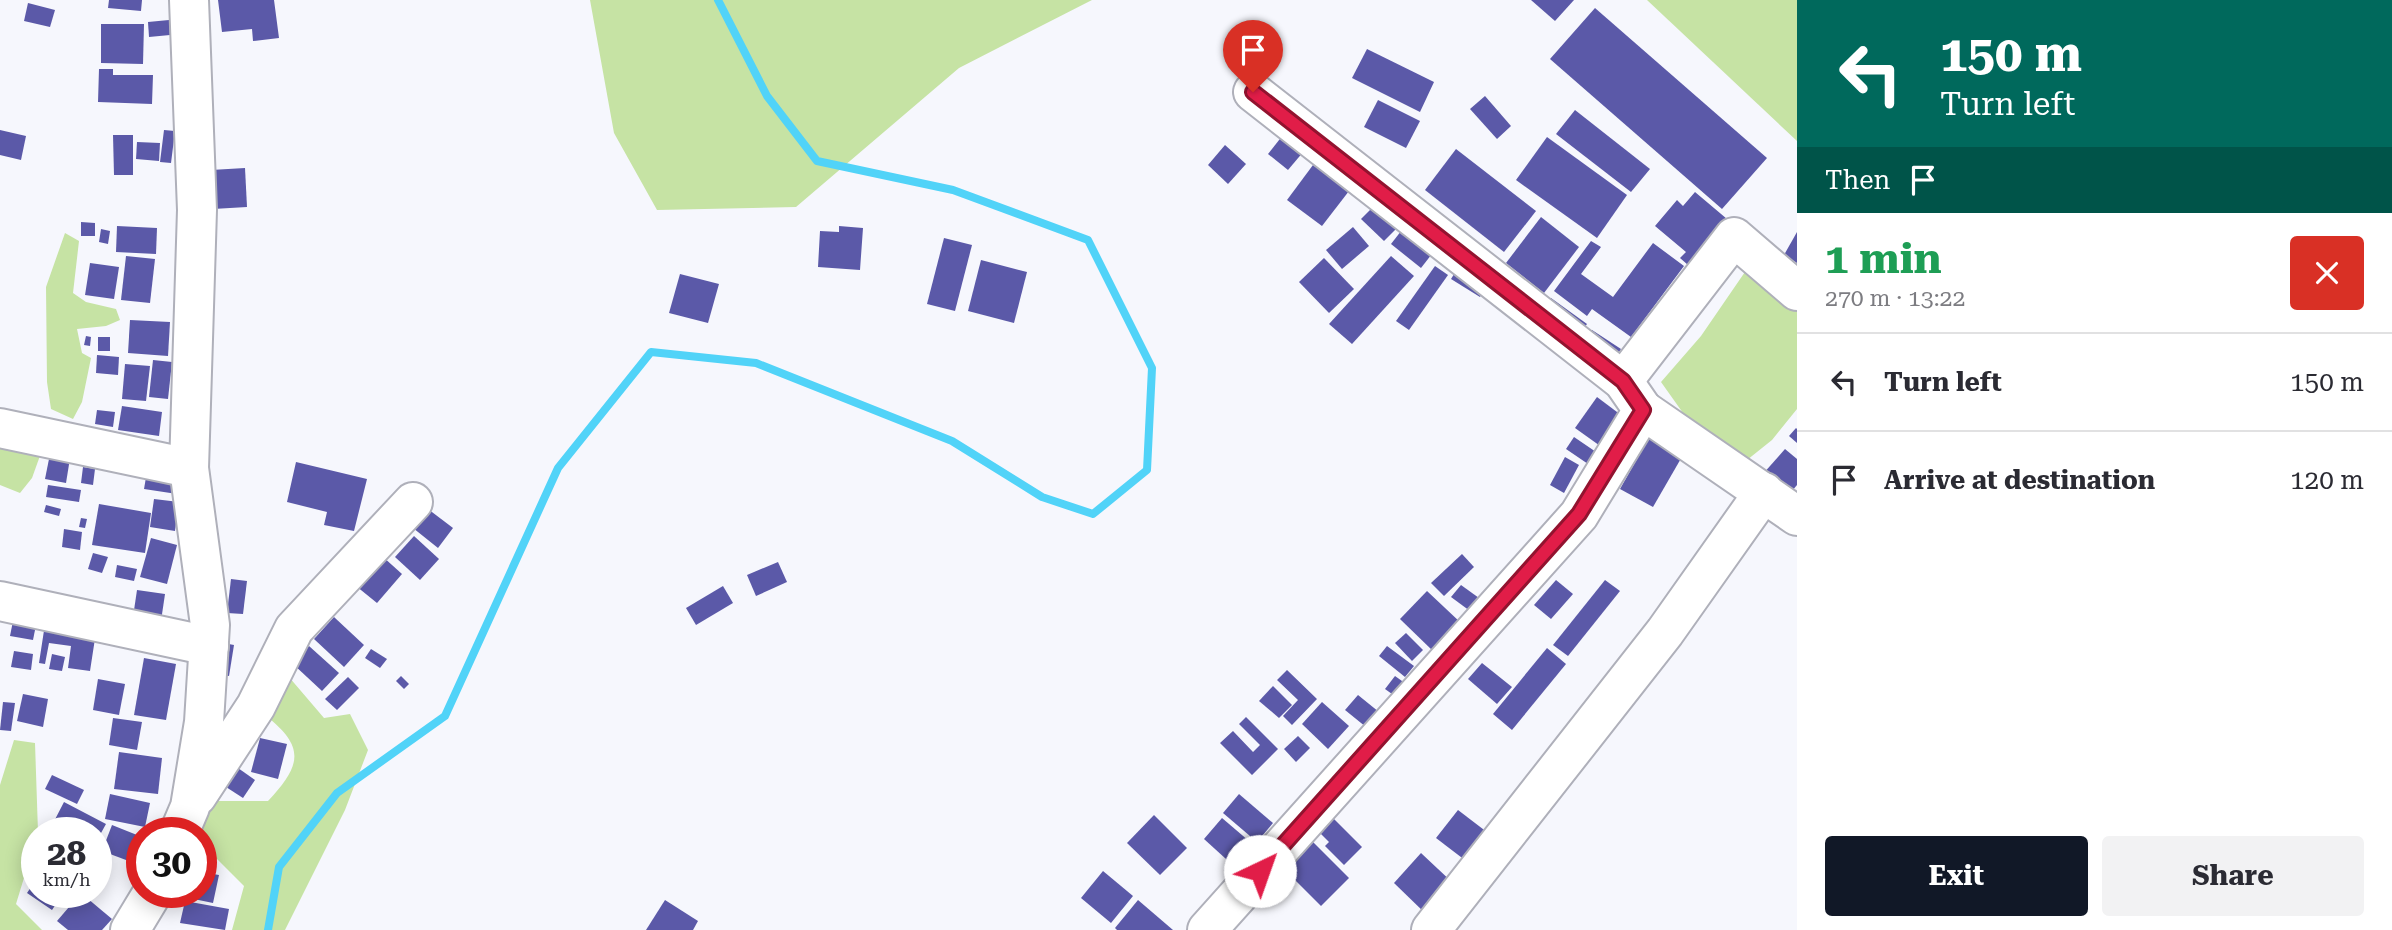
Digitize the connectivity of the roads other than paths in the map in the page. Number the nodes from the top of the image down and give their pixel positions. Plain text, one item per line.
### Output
1 (189, 0) edge
2 (1253, 92) dead end
3 (1797, 291) edge
4 (1633, 395) junction
5 (0, 428) edge
6 (190, 468) junction
7 (1765, 492) junction
8 (413, 502) dead end
9 (1797, 516) edge
10 (0, 601) edge
11 (209, 646) junction
12 (185, 817) edge
13 (186, 817) edge
14 (1206, 930) edge
15 (1431, 930) edge

1 - 6 street
2 - 4 street
3 - 4 street
4 - 7 street
4 - 14 street
5 - 6 street
6 - 11 street
7 - 9 street
7 - 15 street
8 - 13 street
10 - 11 street
11 - 12 street

